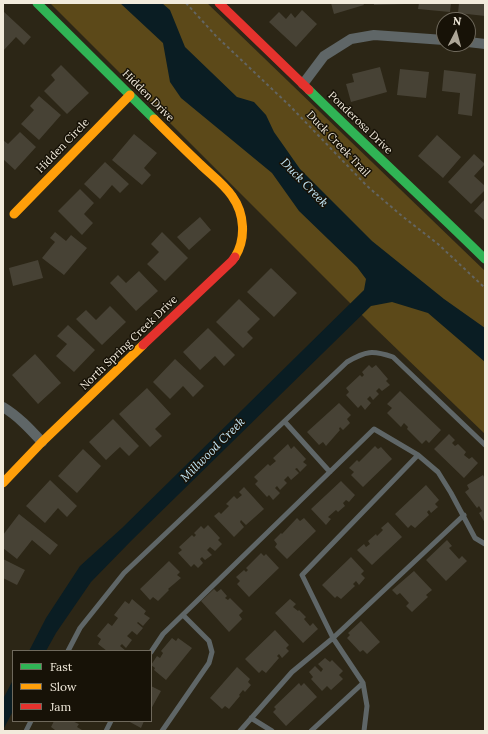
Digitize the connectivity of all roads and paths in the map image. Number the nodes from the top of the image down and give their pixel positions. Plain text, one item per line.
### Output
1 (37, 3) edge
2 (186, 3) edge
3 (219, 3) edge
4 (436, 39) edge
5 (303, 84) junction
6 (130, 95) junction
7 (239, 207) joint
8 (14, 214) dead end
9 (485, 258) edge
10 (485, 288) edge
11 (3, 407) edge
12 (285, 422) junction
13 (42, 442) junction
14 (485, 445) edge
15 (418, 455) junction
16 (330, 472) junction
17 (3, 483) edge
18 (464, 515) junction
19 (485, 544) edge
20 (183, 615) junction
21 (333, 638) junction
22 (69, 650) edge
23 (152, 650) edge
24 (363, 683) junction
25 (251, 718) junction
26 (31, 722) edge
27 (110, 722) edge
28 (26, 731) edge
29 (106, 731) edge
30 (162, 731) edge
31 (240, 731) edge
32 (272, 731) edge
33 (311, 731) edge
34 (364, 731) edge

1 - 6 street, Hidden Drive
2 - 10 path, Duck Creek Trail
3 - 5 street, Ponderosa Drive
4 - 5 street
5 - 9 street, Ponderosa Drive
6 - 7 street, Hidden Drive
6 - 8 street, Hidden Circle
7 - 13 street, North Spring Creek Drive
11 - 13 street
12 - 14 lane
12 - 16 lane
12 - 22 lane
13 - 17 street, North Spring Creek Drive
15 - 16 lane
15 - 18 lane
15 - 21 lane
16 - 20 lane
18 - 19 lane
18 - 21 lane
20 - 23 lane
20 - 30 lane
21 - 24 lane
21 - 25 lane
24 - 33 lane
24 - 34 lane
25 - 31 lane
25 - 32 lane
26 - 28 lane
27 - 29 lane

